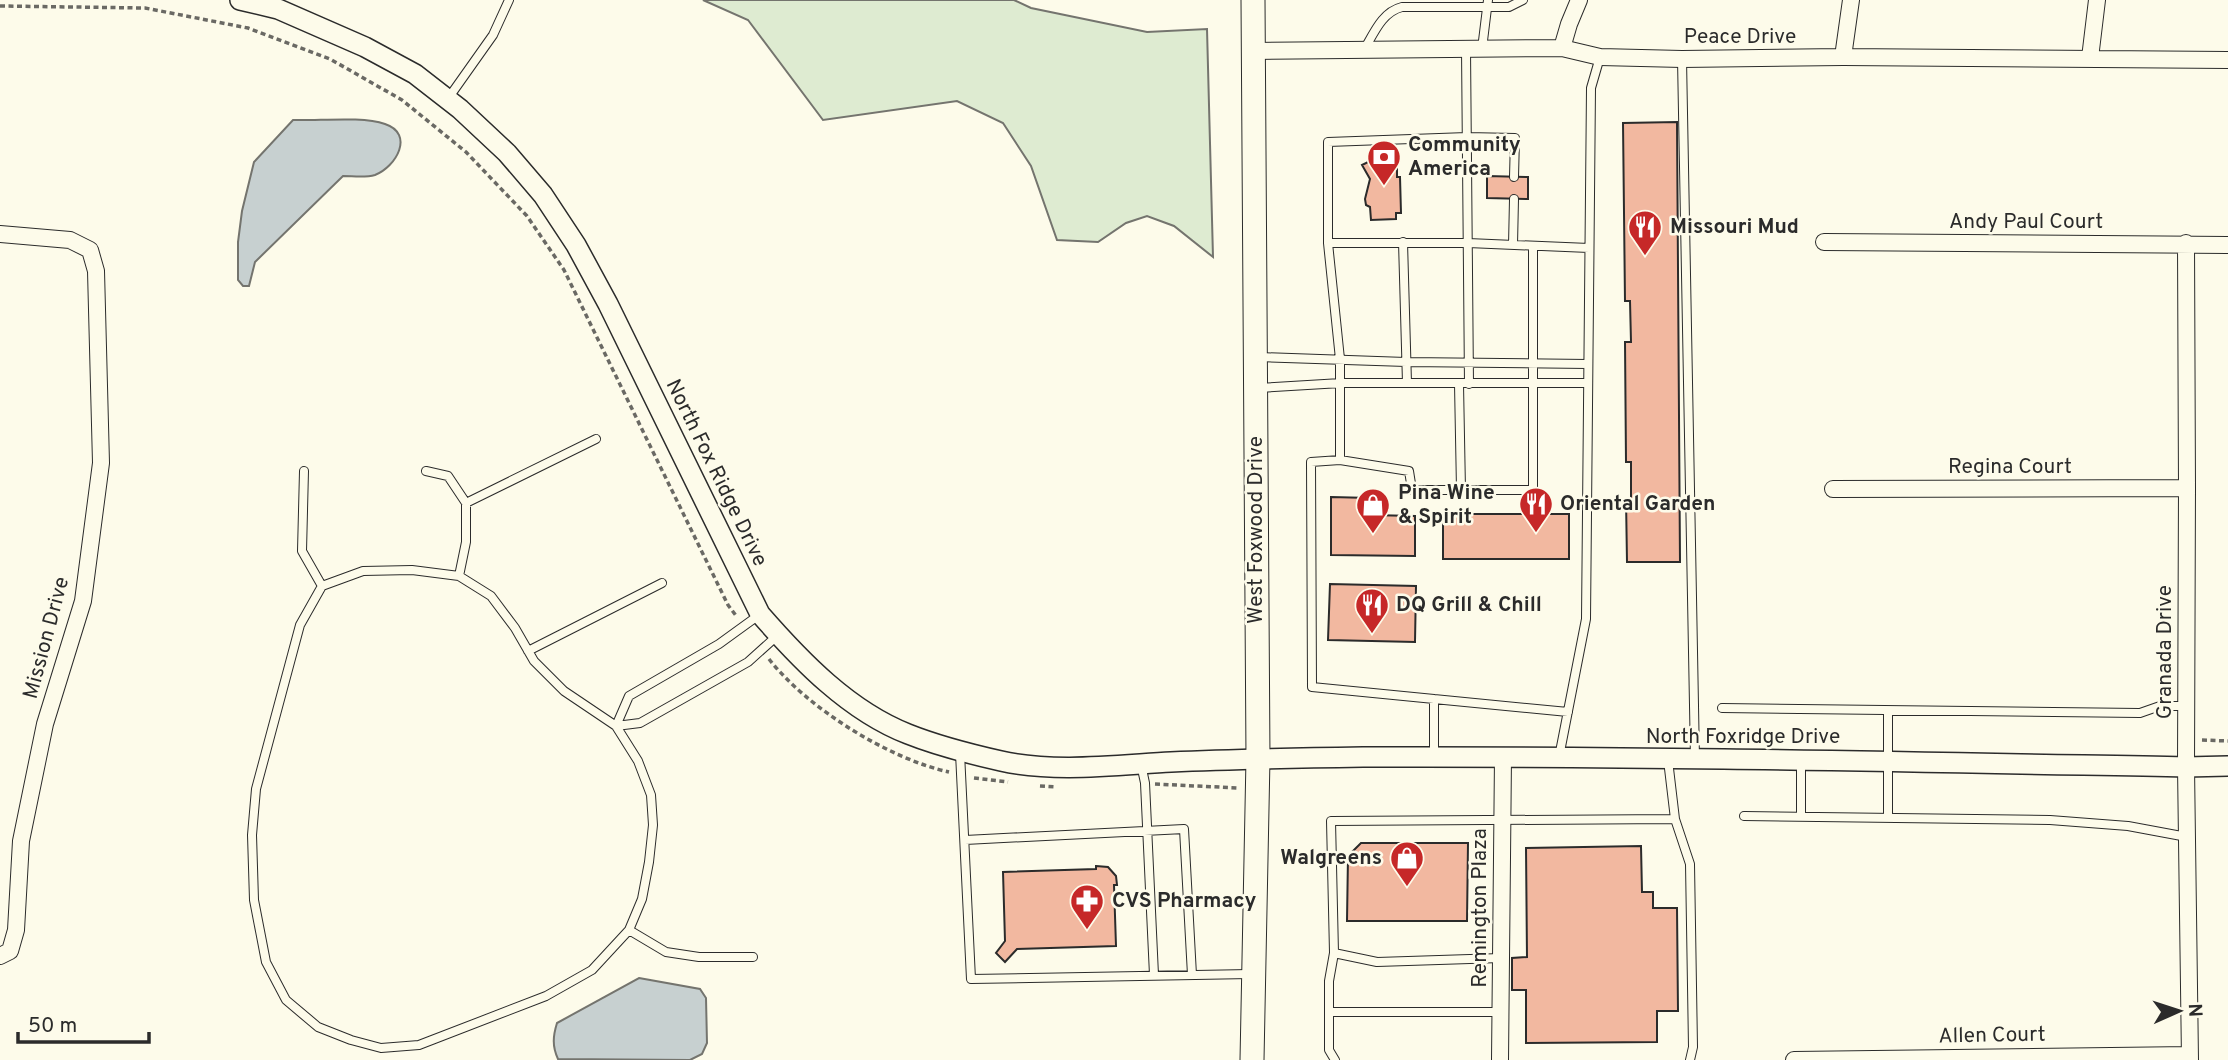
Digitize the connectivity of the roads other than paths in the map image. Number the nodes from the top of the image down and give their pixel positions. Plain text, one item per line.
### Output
1 (240, 0) edge
2 (509, 0) edge
3 (1253, 0) edge
4 (1523, 0) edge
5 (1580, 0) edge
6 (1850, 0) edge
7 (2097, 0) edge
8 (1487, 4) edge
9 (1562, 48) junction
10 (1474, 49) junction
11 (1364, 50) junction
12 (1254, 51) junction
13 (1600, 57) junction
14 (1843, 57) junction
15 (2090, 58) junction
16 (1682, 59) junction
17 (2228, 60) edge
18 (447, 100) junction
19 (1467, 138) junction
20 (1514, 177) dead end
21 (1514, 199) dead end
22 (0, 234) edge
23 (1403, 242) junction
24 (1824, 242) dead end
25 (1328, 243) junction
26 (1468, 243) junction
27 (2186, 243) junction
28 (1513, 245) junction
29 (2228, 245) edge
30 (1533, 246) junction
31 (1589, 248) junction
32 (1255, 357) junction
33 (1339, 359) junction
34 (1406, 362) junction
35 (1470, 363) junction
36 (1588, 364) junction
37 (1532, 365) junction
38 (1340, 383) junction
39 (1407, 383) junction
40 (1469, 383) junction
41 (1532, 383) junction
42 (1588, 383) junction
43 (1459, 384) junction
44 (1255, 388) junction
45 (596, 439) dead end
46 (1340, 460) junction
47 (304, 471) dead end
48 (426, 471) dead end
49 (2187, 488) junction
50 (1833, 489) dead end
51 (1461, 490) junction
52 (466, 503) junction
53 (459, 576) junction
54 (662, 583) dead end
55 (321, 586) junction
56 (760, 614) junction
57 (778, 635) junction
58 (528, 651) junction
59 (1434, 699) junction
60 (2186, 706) junction
61 (1722, 708) dead end
62 (1888, 711) junction
63 (1568, 712) junction
64 (616, 726) junction
65 (960, 750) junction
66 (1434, 757) junction
67 (1503, 757) junction
68 (1559, 757) junction
69 (1258, 758) junction
70 (1695, 759) junction
71 (1801, 759) junction
72 (1668, 760) junction
73 (1886, 761) junction
74 (1141, 764) junction
75 (2228, 766) edge
76 (2186, 767) junction
77 (1744, 816) dead end
78 (1801, 817) junction
79 (1888, 818) junction
80 (1675, 819) junction
81 (1502, 820) junction
82 (1147, 830) junction
83 (2187, 838) junction
84 (965, 840) junction
85 (629, 930) junction
86 (1334, 953) junction
87 (5, 954) edge
88 (753, 957) dead end
89 (1501, 958) junction
90 (1253, 974) junction
91 (1154, 975) junction
92 (1192, 975) junction
93 (1329, 1012) junction
94 (1501, 1012) junction
95 (2190, 1057) edge
96 (1252, 1060) edge
97 (1335, 1060) edge
98 (1500, 1060) edge
99 (1690, 1060) edge
100 (1794, 1060) edge

1 - 18 street, North Fox Ridge Drive
2 - 18 lane
3 - 12 main road, West Foxwood Drive
4 - 8 lane
5 - 9 street
6 - 14 street
7 - 15 street
8 - 10 lane
8 - 11 lane
9 - 10 street, Peace Drive
9 - 13 street, Peace Drive
10 - 11 street, Peace Drive
10 - 19 lane
11 - 12 street, Peace Drive
12 - 32 main road, West Foxwood Drive
13 - 16 street, Peace Drive
13 - 31 lane
14 - 15 street, Peace Drive
14 - 16 street, Peace Drive
15 - 17 street, Peace Drive
16 - 70 lane
18 - 56 street, North Fox Ridge Drive
19 - 20 lane
19 - 25 lane
19 - 26 lane
21 - 28 lane
22 - 87 street, Mission Drive
23 - 25 lane
23 - 26 lane
23 - 34 lane
24 - 27 street, Andy Paul Court
25 - 33 lane
26 - 28 lane
26 - 35 lane
27 - 29 street, Andy Paul Court
27 - 49 street, Granada Drive
28 - 30 lane
30 - 31 lane
30 - 37 lane
31 - 36 lane
32 - 33 lane
32 - 44 main road, West Foxwood Drive
33 - 34 lane
33 - 38 lane
34 - 35 lane
34 - 39 lane
35 - 37 lane
35 - 40 lane
36 - 37 lane
36 - 42 lane
37 - 41 lane
38 - 39 lane
38 - 44 lane
38 - 46 lane
39 - 43 lane
40 - 41 lane
40 - 43 lane
41 - 42 lane
41 - 51 lane
42 - 63 lane
43 - 51 lane
44 - 69 main road, West Foxwood Drive
45 - 52 lane
46 - 51 lane
46 - 59 lane
47 - 55 lane
48 - 52 lane
49 - 50 street, Regina Court
49 - 60 street, Granada Drive
52 - 53 lane
53 - 55 lane
53 - 58 lane
54 - 58 lane
55 - 85 lane
56 - 57 street, North Fox Ridge Drive
56 - 64 lane
57 - 64 lane
57 - 65 street, North Fox Ridge Drive
58 - 64 lane
59 - 63 lane
59 - 66 lane
60 - 62 lane
60 - 76 street, Granada Drive
61 - 62 lane
62 - 73 lane
63 - 68 lane
64 - 85 lane
65 - 74 street, North Fox Ridge Drive
65 - 84 lane
66 - 67 street, North Foxridge Drive
66 - 69 street, North Foxridge Drive
67 - 68 street, North Foxridge Drive
67 - 81 street, Remington Plaza
68 - 72 street, North Foxridge Drive
69 - 74 street, North Fox Ridge Drive
69 - 90 main road, West Foxwood Drive
70 - 71 street, North Foxridge Drive
70 - 72 street, North Foxridge Drive
71 - 73 street, North Foxridge Drive
71 - 78 lane
72 - 80 lane
73 - 76 street, North Foxridge Drive
73 - 79 lane
74 - 82 lane
75 - 76 street, North Foxridge Drive
76 - 83 street, Granada Drive
77 - 78 lane
78 - 79 lane
79 - 83 lane
80 - 81 lane
80 - 99 lane
81 - 86 lane
81 - 89 street, Remington Plaza
82 - 84 lane
82 - 91 lane
82 - 92 lane
83 - 95 street, Granada Drive
84 - 91 lane
85 - 88 lane
86 - 89 lane
86 - 93 lane
89 - 94 street, Remington Plaza
90 - 92 lane
90 - 96 main road, West Foxwood Drive
91 - 92 lane
93 - 94 lane
93 - 97 lane
94 - 98 street, Remington Plaza
95 - 100 street, Allen Court

